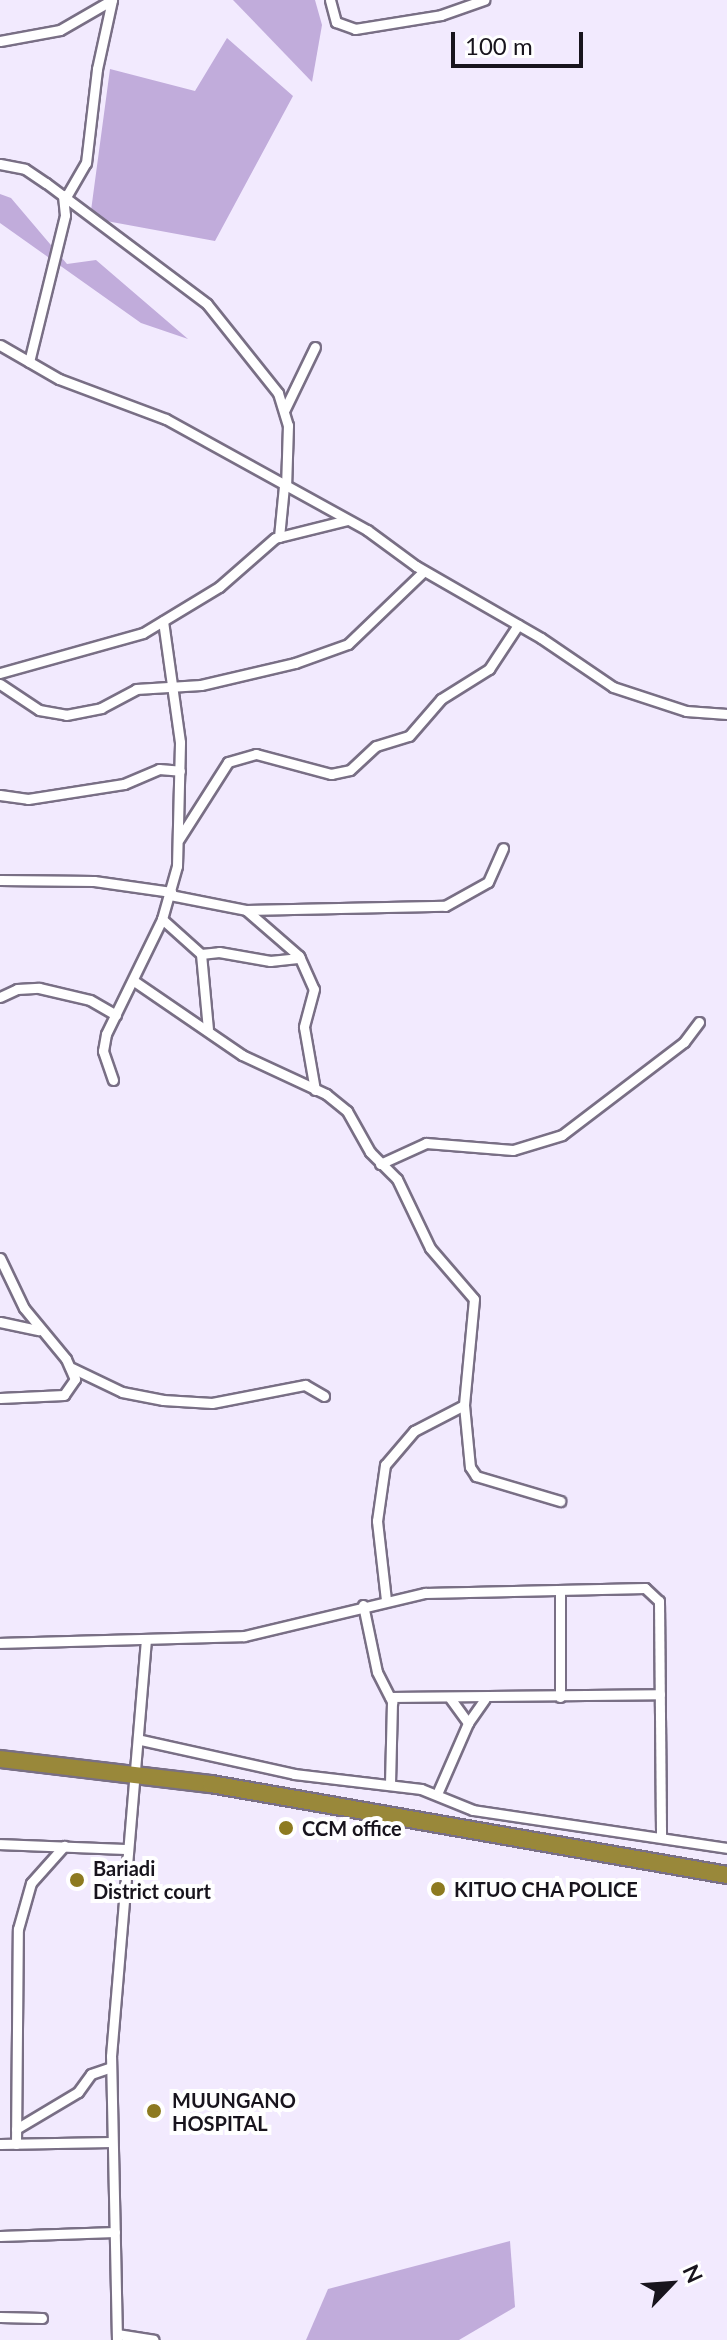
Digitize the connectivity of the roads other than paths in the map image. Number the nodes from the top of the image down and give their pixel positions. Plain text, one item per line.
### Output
1 (112, 0) edge
2 (330, 0) edge
3 (484, 0) edge
4 (0, 41) edge
5 (0, 164) edge
6 (65, 196) junction
7 (0, 345) edge
8 (315, 347) dead end
9 (29, 362) junction
10 (284, 411) junction
11 (285, 487) junction
12 (347, 520) junction
13 (279, 537) junction
14 (424, 571) junction
15 (163, 621) junction
16 (518, 625) junction
17 (0, 673) edge
18 (0, 684) edge
19 (174, 688) junction
20 (727, 714) edge
21 (180, 771) junction
22 (0, 795) edge
23 (179, 839) junction
24 (503, 848) dead end
25 (0, 880) edge
26 (170, 894) junction
27 (246, 910) junction
28 (162, 919) junction
29 (201, 954) junction
30 (300, 958) junction
31 (134, 981) junction
32 (0, 997) edge
33 (116, 1015) junction
34 (699, 1022) dead end
35 (208, 1029) junction
36 (113, 1080) dead end
37 (315, 1090) junction
38 (380, 1164) junction
39 (0, 1258) edge
40 (0, 1322) edge
41 (39, 1330) junction
42 (72, 1368) junction
43 (324, 1396) dead end
44 (0, 1398) edge
45 (464, 1405) junction
46 (560, 1501) dead end
47 (560, 1591) junction
48 (386, 1600) junction
49 (363, 1605) junction
50 (146, 1641) junction
51 (0, 1643) edge
52 (660, 1694) junction
53 (390, 1697) junction
54 (560, 1697) junction
55 (450, 1698) junction
56 (485, 1699) junction
57 (468, 1723) junction
58 (141, 1740) junction
59 (0, 1759) edge
60 (137, 1774) junction
61 (390, 1784) junction
62 (437, 1794) junction
63 (661, 1837) junction
64 (0, 1844) edge
65 (64, 1846) junction
66 (727, 1848) edge
67 (127, 1849) junction
68 (727, 1875) edge
69 (111, 2067) junction
70 (16, 2129) junction
71 (112, 2142) junction
72 (0, 2144) edge
73 (16, 2144) junction
74 (115, 2232) junction
75 (0, 2236) edge
76 (0, 2317) edge
77 (42, 2318) dead end
78 (117, 2337) edge
79 (154, 2340) edge

1 - 4 street
1 - 6 street
2 - 3 street
5 - 6 street
6 - 9 street
6 - 10 street
7 - 9 street
8 - 10 street
9 - 11 street
10 - 11 street
11 - 12 street
11 - 13 street
12 - 13 street
12 - 14 street
13 - 15 street
14 - 16 street
14 - 19 street
15 - 17 street
15 - 19 street
16 - 20 street
16 - 23 street
18 - 19 street
19 - 21 street
21 - 22 street
21 - 23 street
23 - 26 street
24 - 27 street
25 - 26 street
26 - 27 street
26 - 28 street
27 - 30 street
28 - 29 street
28 - 31 street
29 - 30 street
29 - 35 street
30 - 37 street
31 - 33 street
31 - 35 street
32 - 33 street
33 - 36 street
34 - 38 street
35 - 37 street
37 - 38 street
38 - 45 street
39 - 41 street
40 - 41 street
41 - 42 street
42 - 43 street
42 - 44 street
45 - 46 street
45 - 48 street
47 - 48 street
47 - 52 street
47 - 54 street
48 - 49 street
49 - 50 street
49 - 53 street
50 - 51 street
50 - 58 street
52 - 54 street
52 - 63 street
53 - 55 street
53 - 61 street
54 - 56 street
55 - 56 street
55 - 57 street
56 - 57 street
57 - 62 street
58 - 60 street
58 - 61 street
59 - 60 highway
60 - 67 street
60 - 68 highway
61 - 62 street
62 - 63 street
63 - 66 street
64 - 65 street
65 - 67 street
65 - 70 street
67 - 69 street
69 - 70 street
69 - 71 street
70 - 73 street
71 - 73 street
71 - 74 street
72 - 73 street
74 - 75 street
74 - 78 street
76 - 77 street
78 - 79 street

